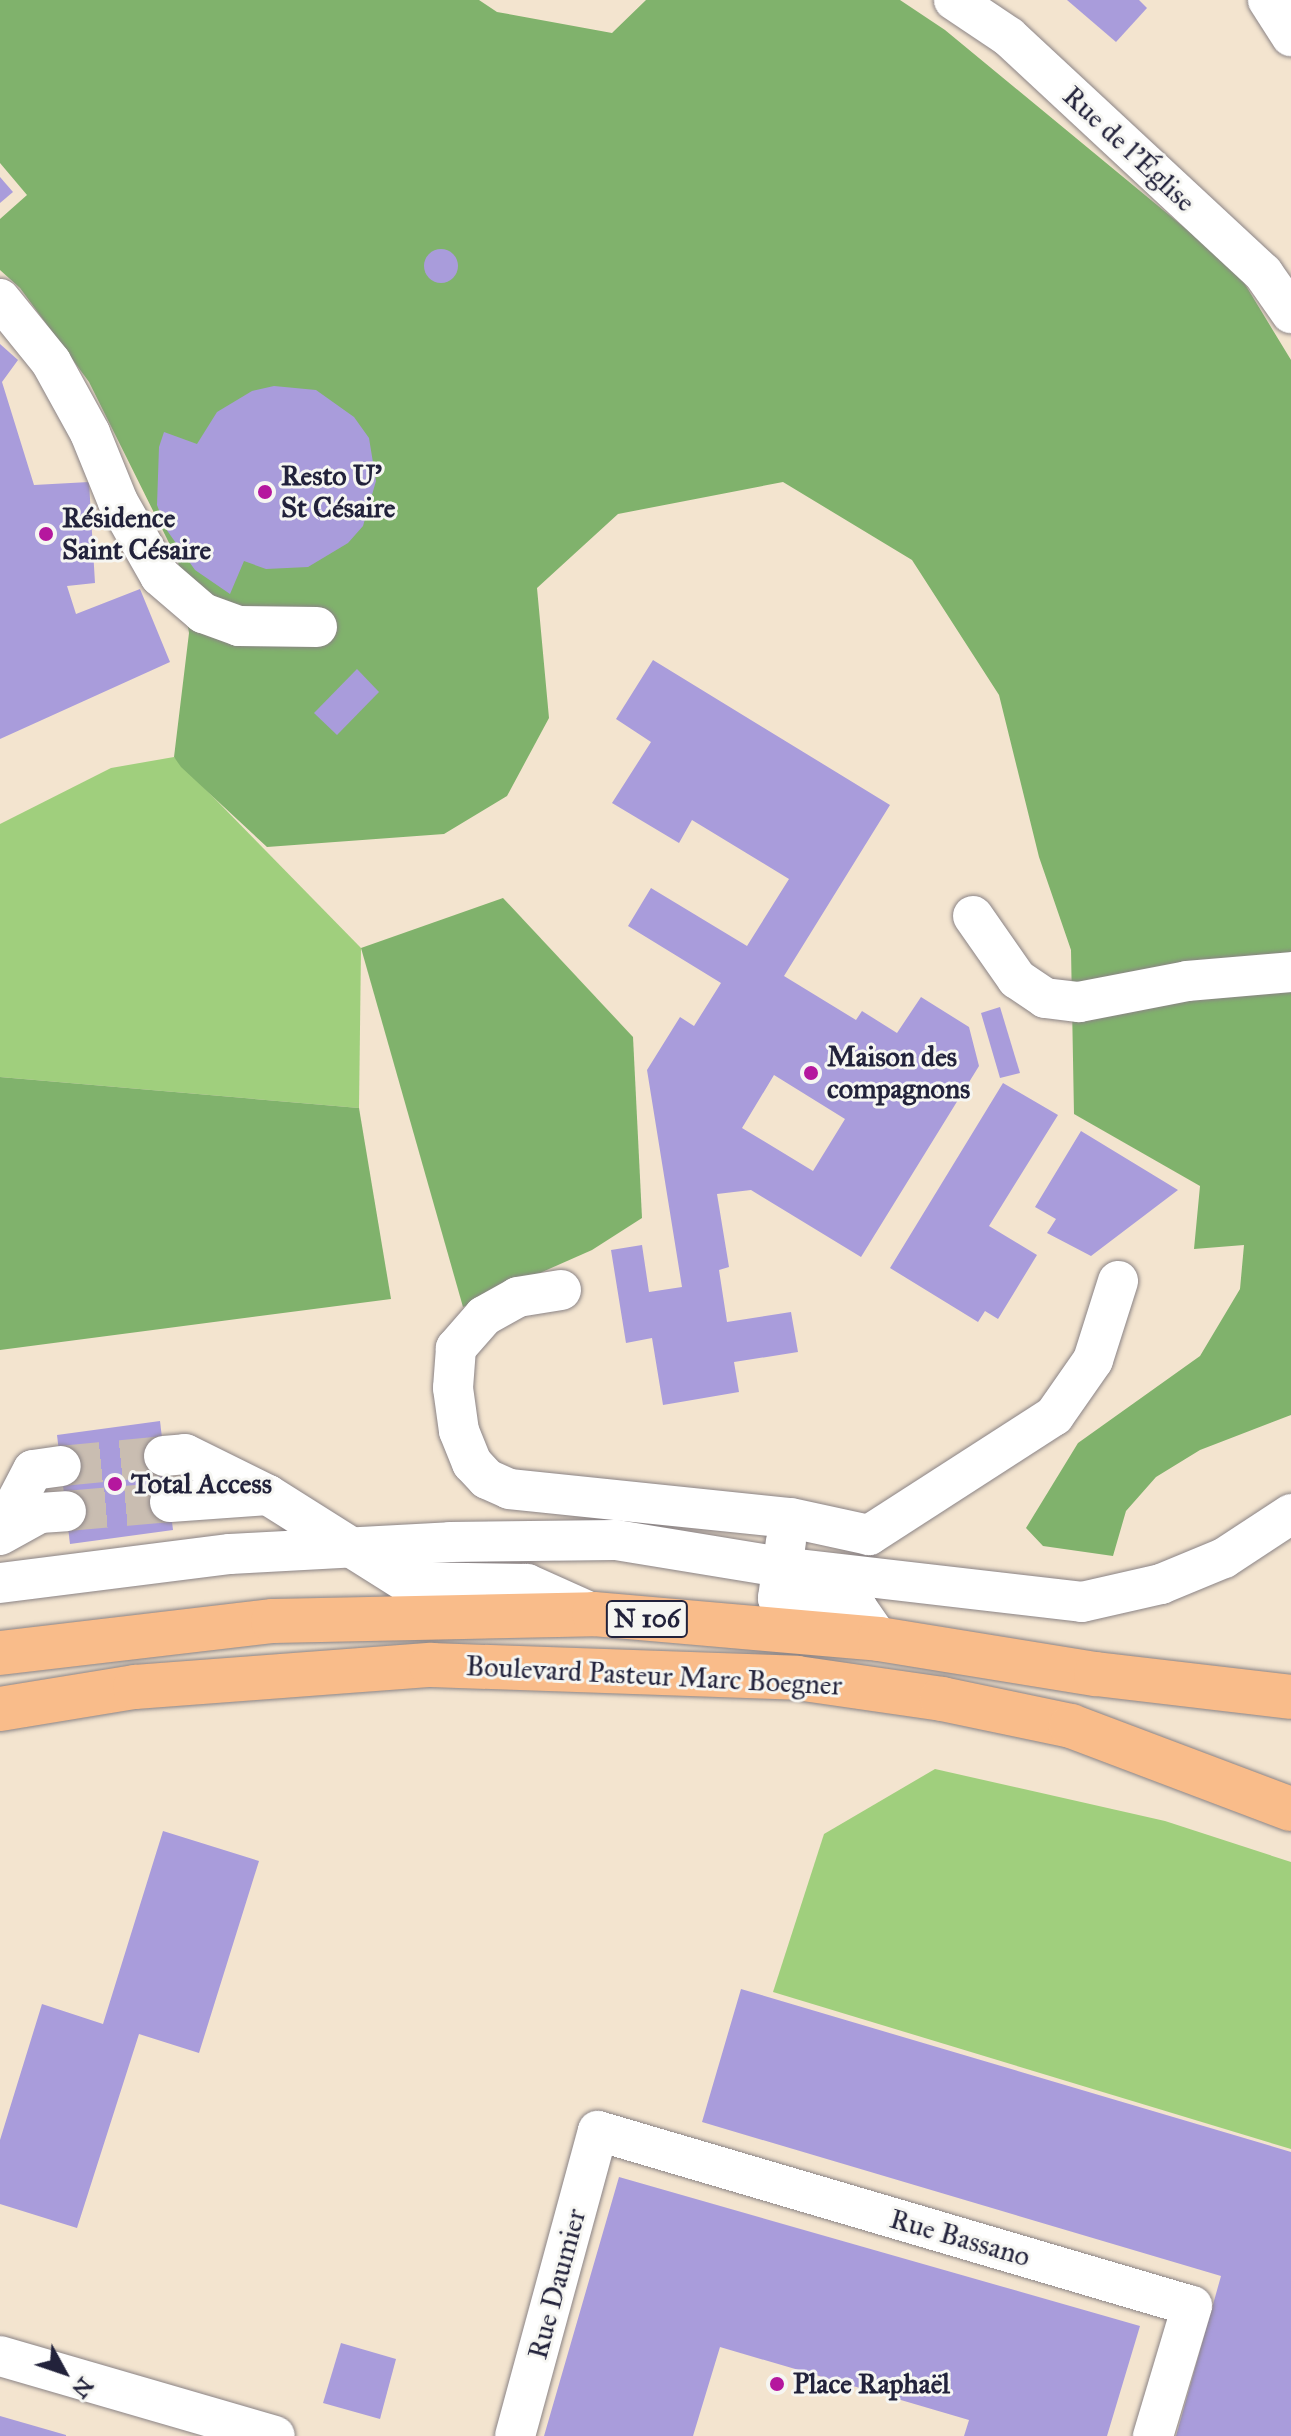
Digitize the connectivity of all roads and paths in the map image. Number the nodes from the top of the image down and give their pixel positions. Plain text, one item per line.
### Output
1 (954, 0) edge
2 (1268, 0) edge
3 (1291, 36) edge
4 (0, 299) edge
5 (1291, 313) edge
6 (317, 627) dead end
7 (973, 916) dead end
8 (1291, 972) edge
9 (1118, 1281) dead end
10 (561, 1290) dead end
11 (164, 1456) tunnel mouth
12 (61, 1466) tunnel mouth
13 (268, 1495) junction
14 (170, 1502) tunnel mouth
15 (66, 1511) tunnel mouth
16 (1291, 1514) edge
17 (791, 1518) junction
18 (0, 1534) edge
19 (351, 1547) junction
20 (781, 1567) junction
21 (0, 1583) edge
22 (594, 1614) junction
23 (879, 1639) junction
24 (0, 1653) edge
25 (1291, 1697) edge
26 (0, 1709) edge
27 (1291, 1809) edge
28 (598, 2131) joint
29 (0, 2356) edge
30 (275, 2436) edge
31 (515, 2436) edge
32 (1153, 2436) edge

1 - 5 street, Rue de l'Église
2 - 3 street
4 - 6 street
7 - 8 street
9 - 17 street
10 - 17 street
11 - 13 street
12 - 18 street
13 - 14 street
13 - 19 street
15 - 18 street
16 - 20 street
17 - 20 street
19 - 20 street
19 - 21 street
19 - 22 street
20 - 23 street
22 - 23 main road, Boulevard Pasteur Marc Boegner / N 106
22 - 24 main road, Boulevard Pasteur Marc Boegner / N 106
23 - 25 main road, Boulevard Pasteur Marc Boegner / N 106
26 - 27 main road, Boulevard Pasteur Marc Boegner / N 106
28 - 31 street, Rue Daumier
28 - 32 street, Rue Bassano
29 - 30 street

